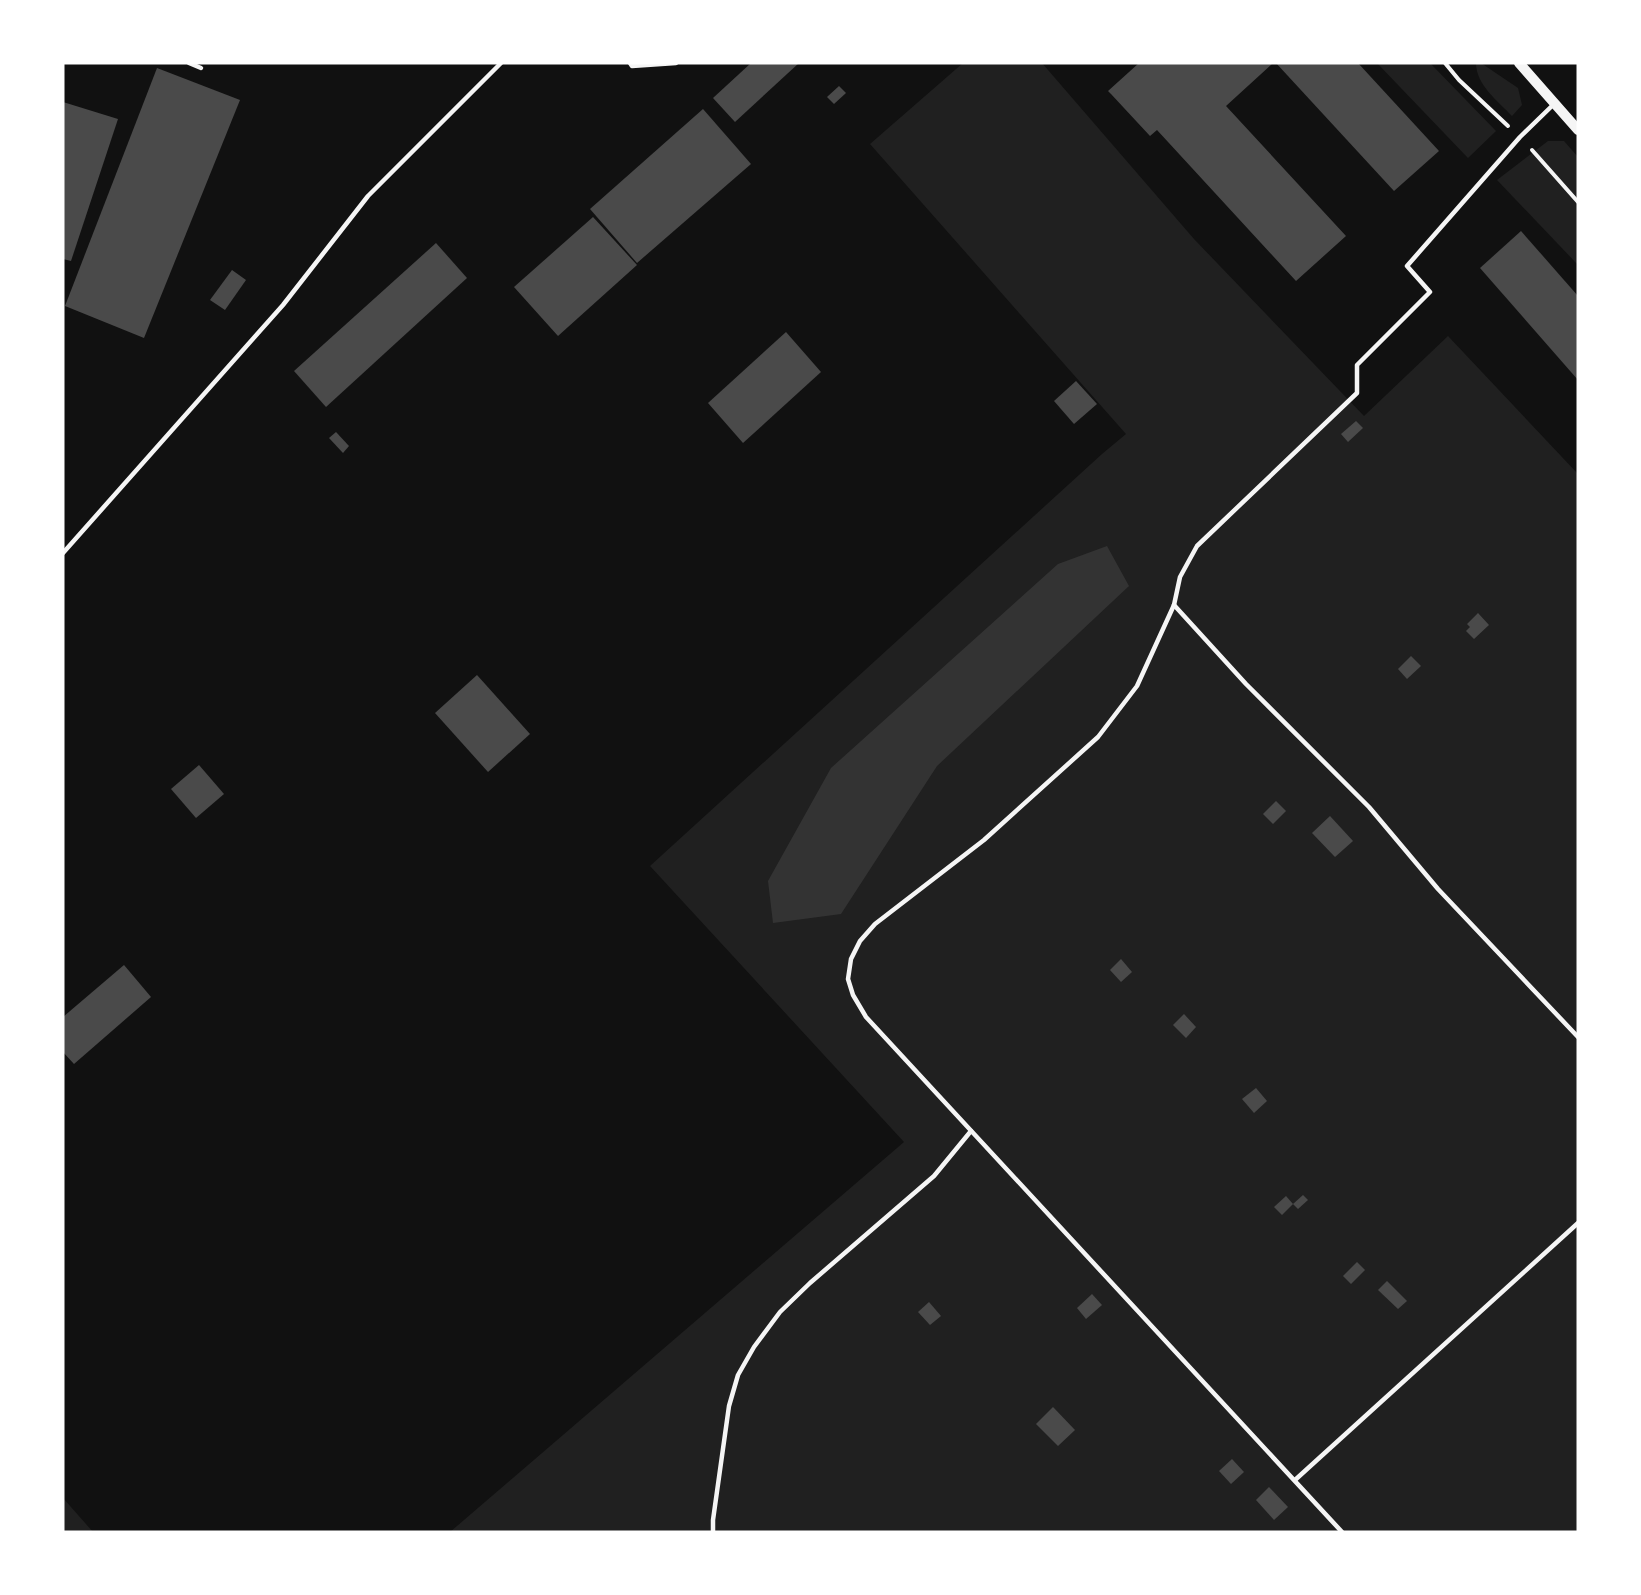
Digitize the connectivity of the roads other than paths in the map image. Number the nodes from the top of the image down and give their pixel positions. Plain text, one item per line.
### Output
1 (189, 63) edge
2 (501, 63) edge
3 (630, 63) edge
4 (676, 63) edge
5 (1518, 63) edge
6 (201, 68) dead end
7 (1554, 104) junction
8 (1578, 130) edge
9 (63, 552) edge
10 (1174, 605) junction
11 (1578, 1037) edge
12 (971, 1131) junction
13 (1578, 1224) edge
14 (1295, 1480) junction
15 (713, 1532) edge
16 (1342, 1532) edge

1 - 6 lane
2 - 9 lane
3 - 4 lane
5 - 7 street
7 - 8 street
7 - 10 lane
10 - 11 lane
10 - 12 lane
12 - 14 lane
12 - 15 lane
13 - 14 lane
14 - 16 lane

